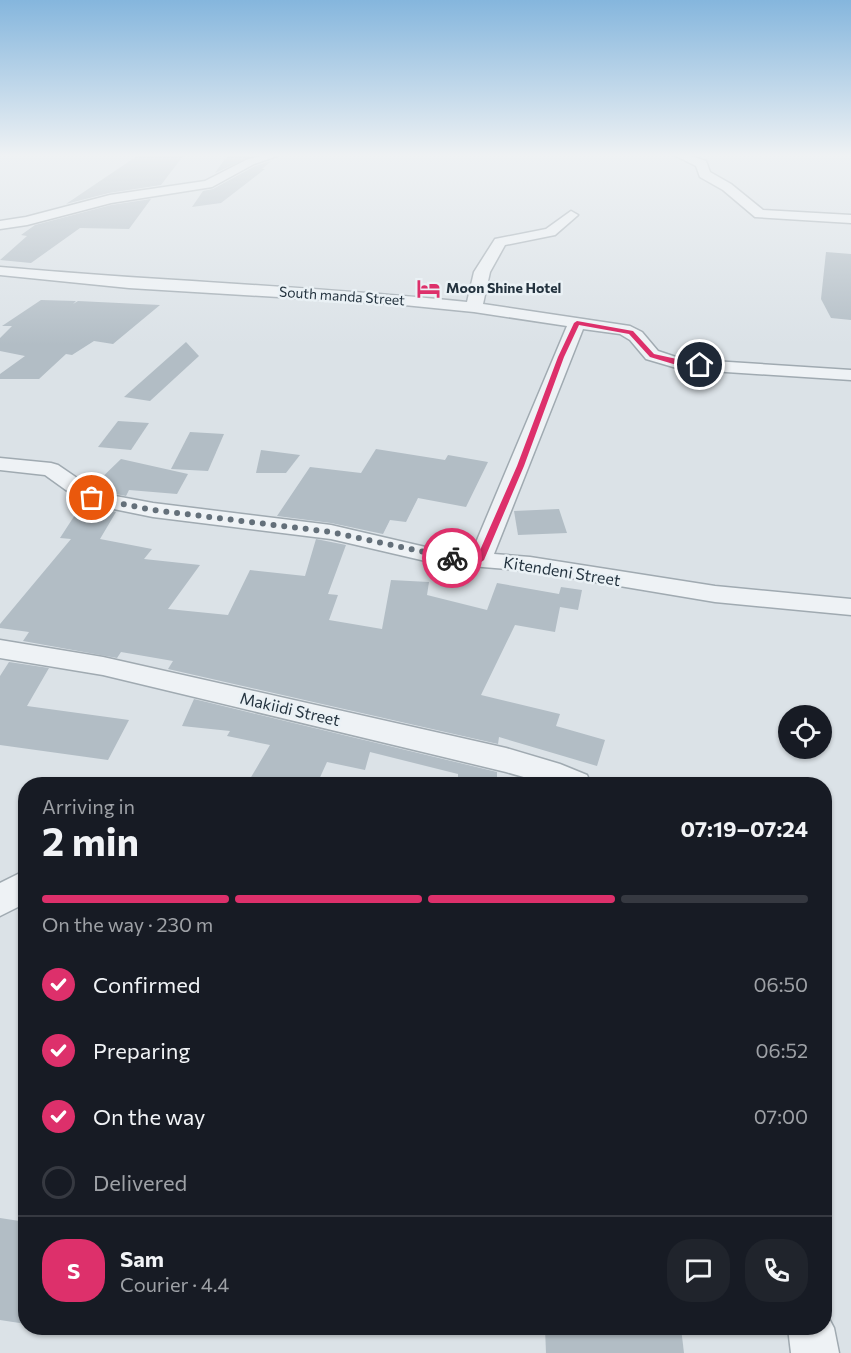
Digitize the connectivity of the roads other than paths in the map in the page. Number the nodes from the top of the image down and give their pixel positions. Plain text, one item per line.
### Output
1 (34, 219) edge
2 (566, 219) edge
3 (0, 225) edge
4 (0, 271) edge
5 (474, 307) junction
6 (577, 323) junction
7 (851, 375) edge
8 (0, 464) edge
9 (480, 560) junction
10 (851, 607) edge
11 (0, 649) edge
12 (560, 777) edge
13 (18, 889) edge
14 (0, 901) edge
15 (812, 1335) edge
16 (815, 1353) edge

1 - 3 street
2 - 5 street
4 - 5 street, South manda Street
5 - 6 street, South manda Street
6 - 7 street, South manda Street
6 - 9 street
8 - 9 street, Kitendeni Street
9 - 10 street, Kitendeni Street
11 - 12 street, Makiidi Street
13 - 14 street
15 - 16 street

